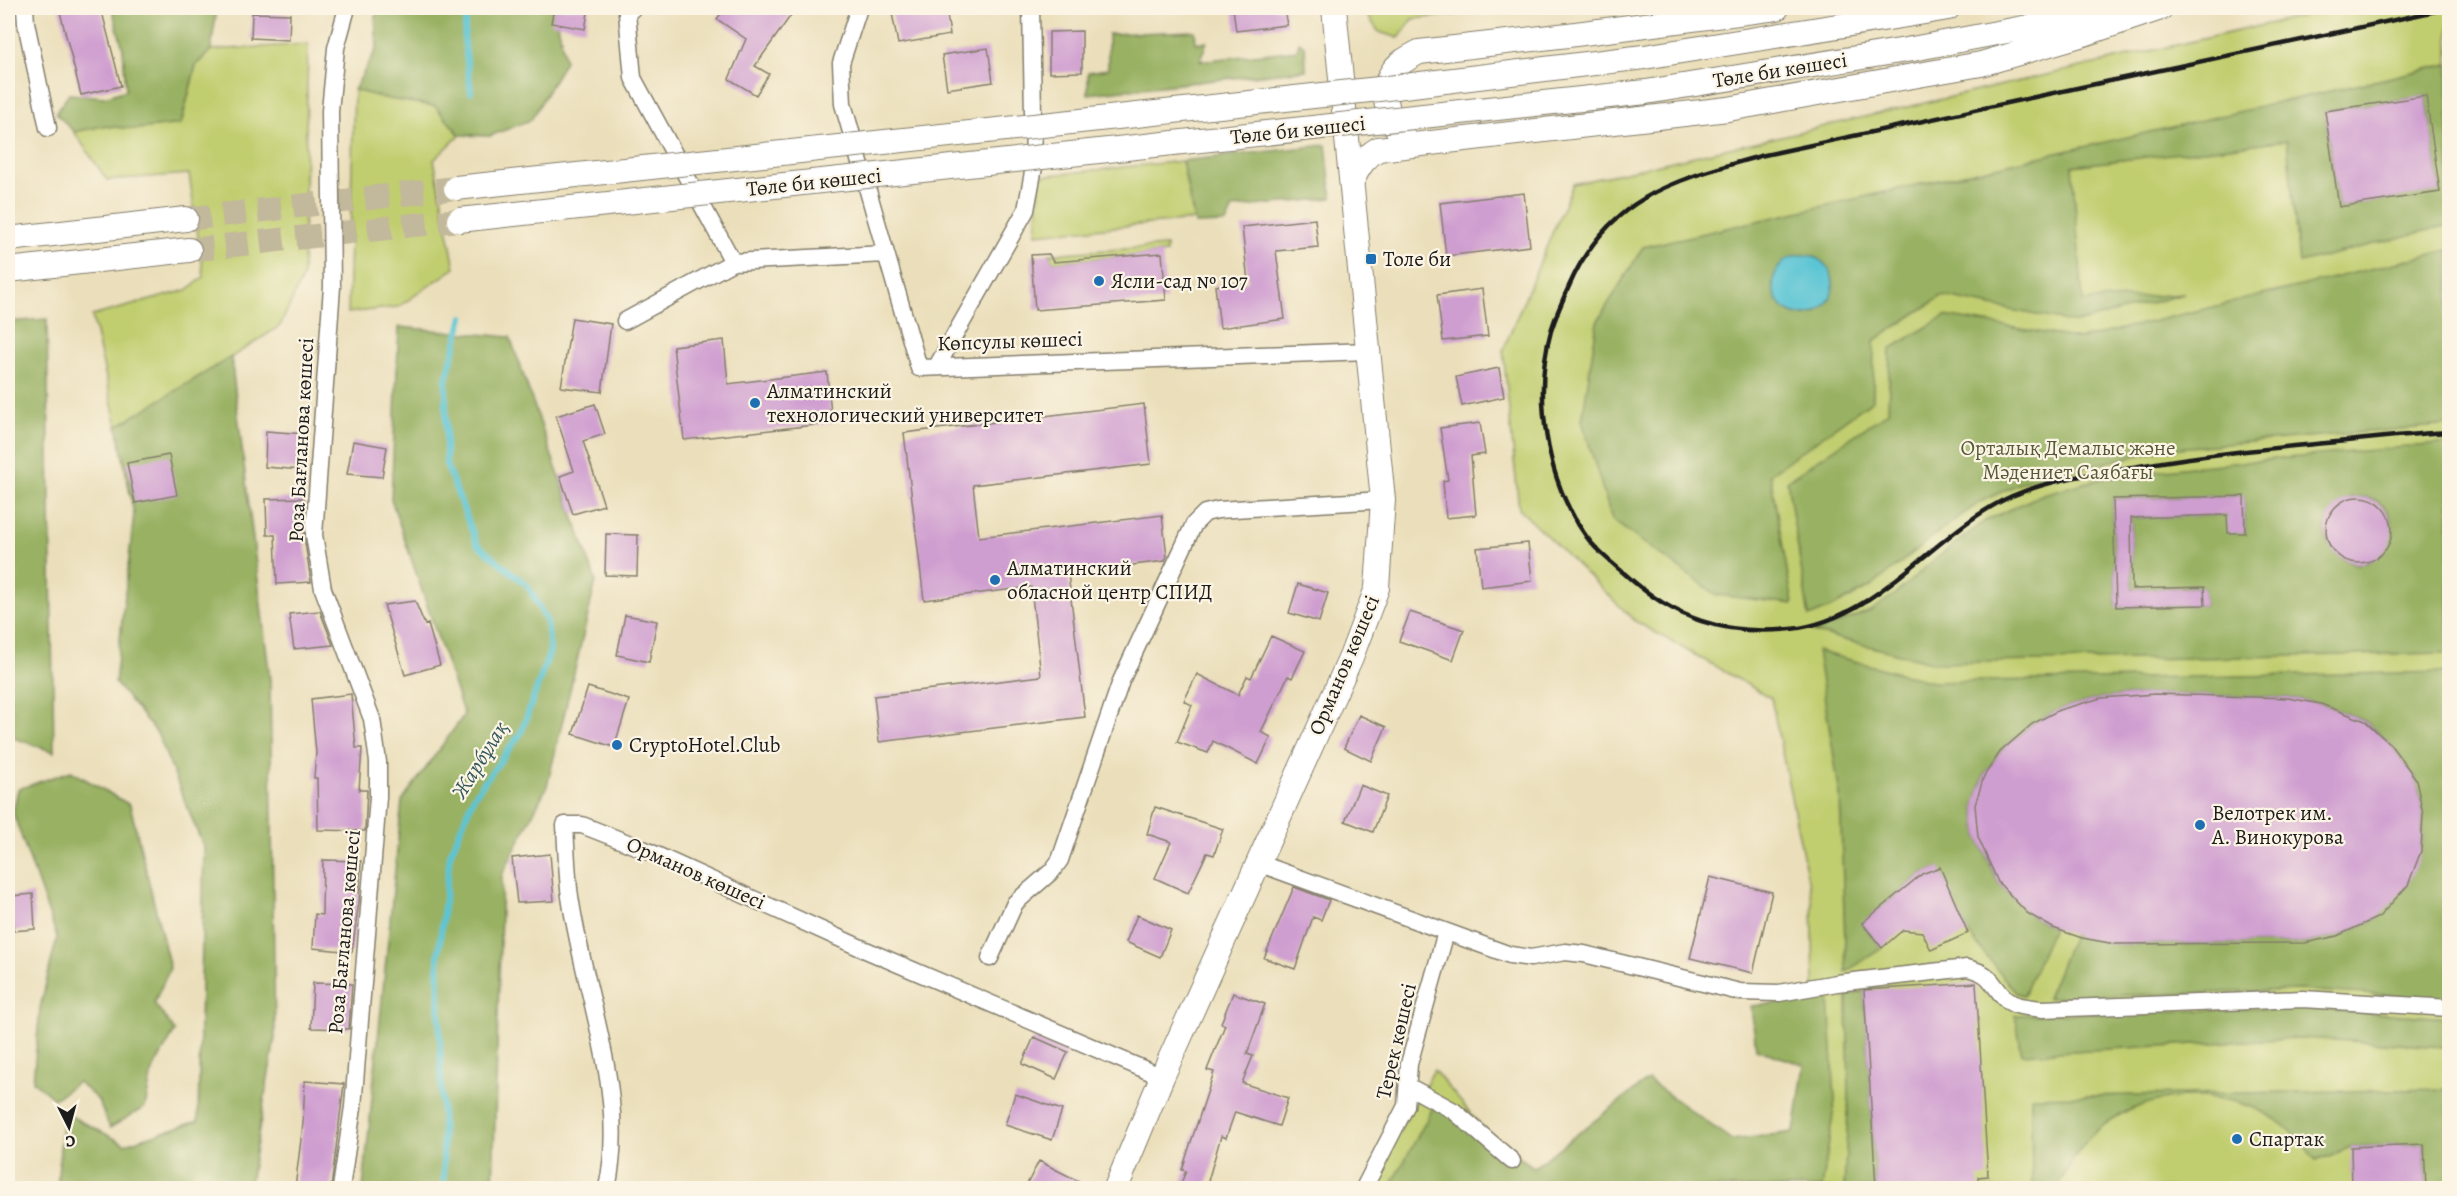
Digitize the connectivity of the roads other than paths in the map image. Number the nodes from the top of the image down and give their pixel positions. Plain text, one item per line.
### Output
1 (25, 8) edge
2 (346, 8) edge
3 (633, 8) edge
4 (859, 8) edge
5 (1031, 8) edge
6 (1334, 8) edge
7 (1777, 8) edge
8 (1948, 8) edge
9 (2132, 8) edge
10 (2161, 8) edge
11 (48, 128) dead end
12 (1418, 145) junction
13 (1353, 179) junction
14 (456, 188) tunnel mouth
15 (186, 219) tunnel mouth
16 (459, 220) tunnel mouth
17 (8, 239) edge
18 (189, 250) tunnel mouth
19 (885, 254) junction
20 (733, 262) junction
21 (8, 270) edge
22 (625, 321) dead end
23 (1368, 351) junction
24 (938, 366) junction
25 (1383, 500) junction
26 (1258, 863) junction
27 (1446, 932) junction
28 (990, 958) dead end
29 (2450, 1008) edge
30 (1162, 1077) junction
31 (1408, 1086) junction
32 (1512, 1161) dead end
33 (341, 1188) edge
34 (607, 1188) edge
35 (1116, 1188) edge
36 (1364, 1188) edge

1 - 11 street
2 - 33 street, Роза Бағланова көшесі
3 - 20 street
4 - 19 street, Көпсулы көшесі
5 - 24 street
6 - 13 main road, Орманов көшесі
7 - 12 main road
8 - 14 main road, Төле би көшесі, bridge
9 - 16 main road, Төле би көшесі, bridge
10 - 12 main road
12 - 13 main road
13 - 23 main road, Орманов көшесі
15 - 17 main road
18 - 21 main road
19 - 20 street
19 - 24 street, Көпсулы көшесі
20 - 22 street
23 - 24 street, Көпсулы көшесі
23 - 25 main road, Орманов көшесі
25 - 26 main road, Орманов көшесі
25 - 28 street
26 - 27 street
26 - 30 main road, Орманов көшесі
27 - 29 street
27 - 31 street, Терек көшесі
30 - 34 street, Орманов көшесі
30 - 35 main road, Орманов көшесі
31 - 32 street
31 - 36 street, Терек көшесі

